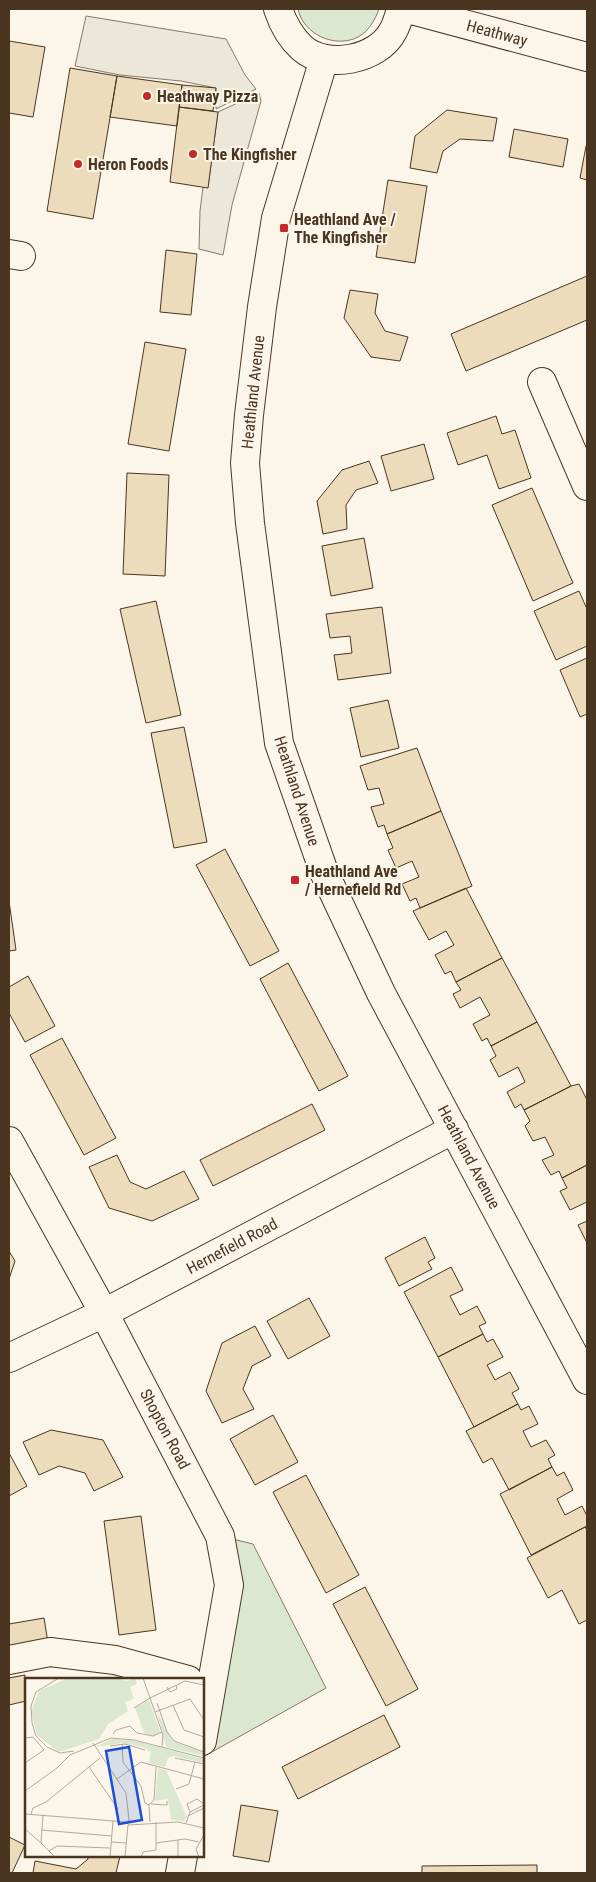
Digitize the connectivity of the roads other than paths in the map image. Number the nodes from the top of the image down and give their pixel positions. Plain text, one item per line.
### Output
1 (278, 9) edge
2 (401, 9) edge
3 (408, 9) edge
4 (587, 57) edge
5 (324, 59) junction
6 (542, 382) dead end
7 (580, 450) edge
8 (587, 486) edge
9 (454, 1129) junction
10 (9, 1141) edge
11 (104, 1313) junction
12 (9, 1358) edge
13 (587, 1380) edge
14 (9, 1660) edge
15 (182, 1678) edge
16 (202, 1678) edge
17 (183, 1857) edge
18 (180, 1873) edge

1 - 5 street
2 - 5 street
3 - 4 street, Heathway
5 - 9 street, Heathland Avenue
6 - 7 street
7 - 8 street
9 - 11 street, Hernefield Road
9 - 13 street, Heathland Avenue
10 - 11 street, Shopton Road
11 - 12 street, Hernefield Road
11 - 16 street, Shopton Road
14 - 15 street
17 - 18 street

